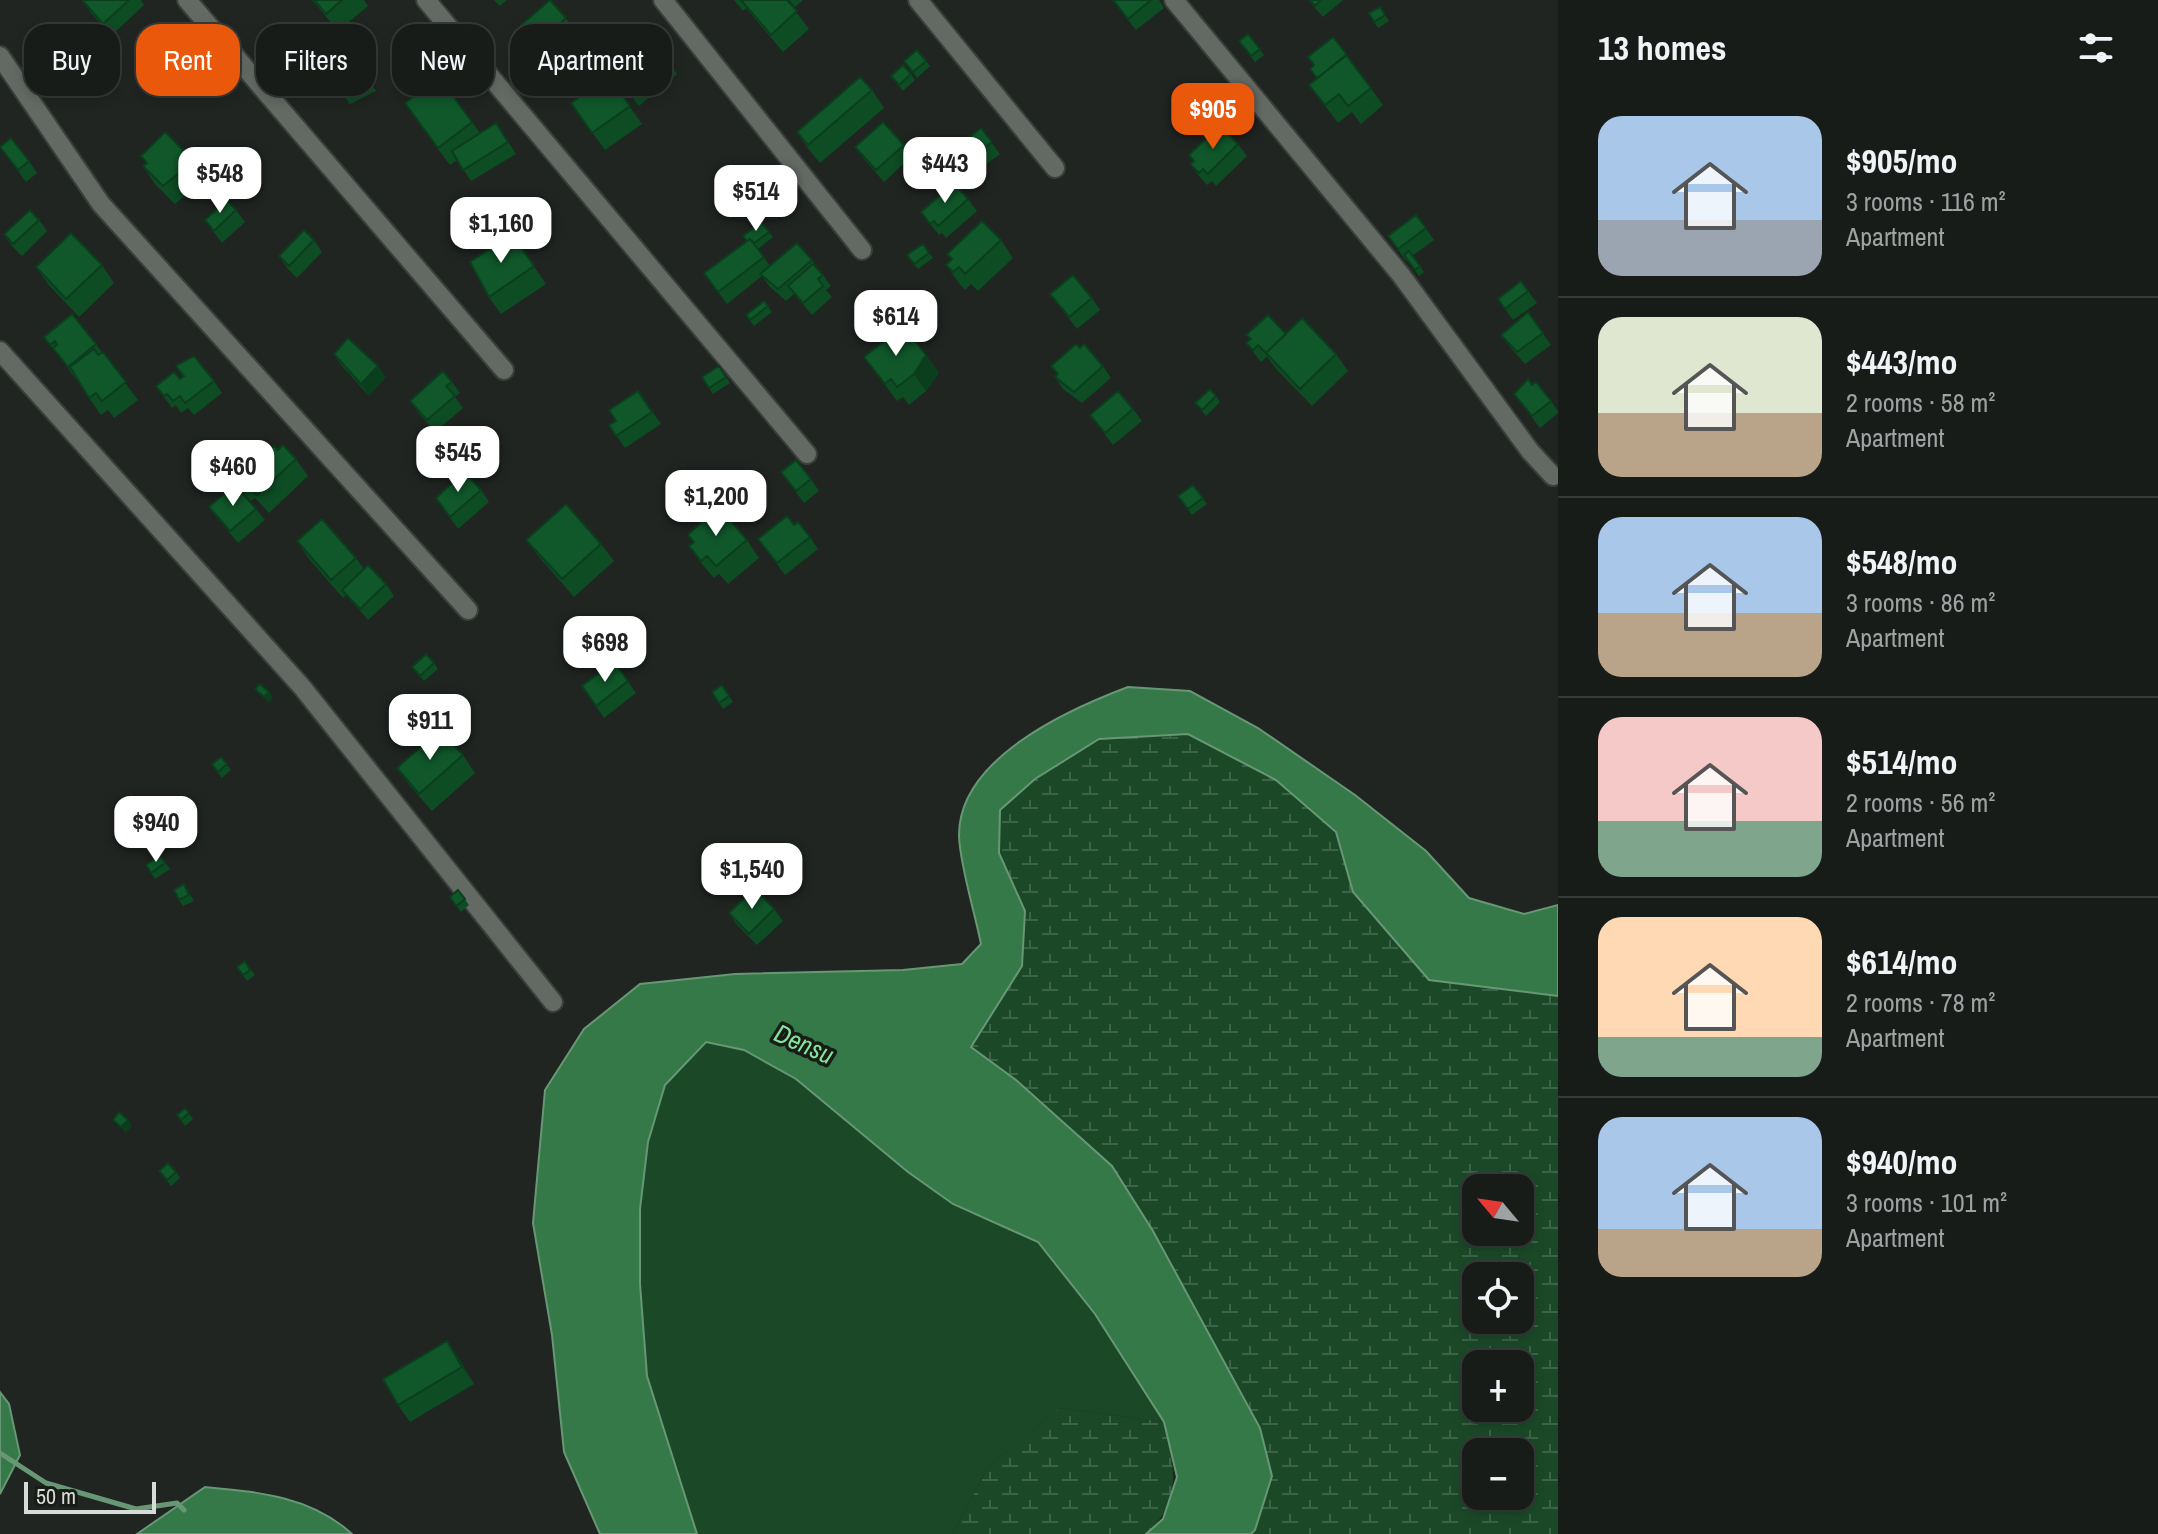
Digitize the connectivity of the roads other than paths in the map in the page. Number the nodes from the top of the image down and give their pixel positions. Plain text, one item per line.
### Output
1 (187, 0) edge
2 (426, 0) edge
3 (663, 0) edge
4 (918, 0) edge
5 (1174, 0) edge
6 (0, 56) edge
7 (1055, 168) dead end
8 (862, 250) dead end
9 (0, 351) edge
10 (504, 370) dead end
11 (807, 454) dead end
12 (1553, 476) dead end
13 (468, 610) dead end
14 (553, 1002) dead end

1 - 10 street
2 - 11 street
3 - 8 street
4 - 7 street
5 - 12 street
6 - 13 street
9 - 14 street

